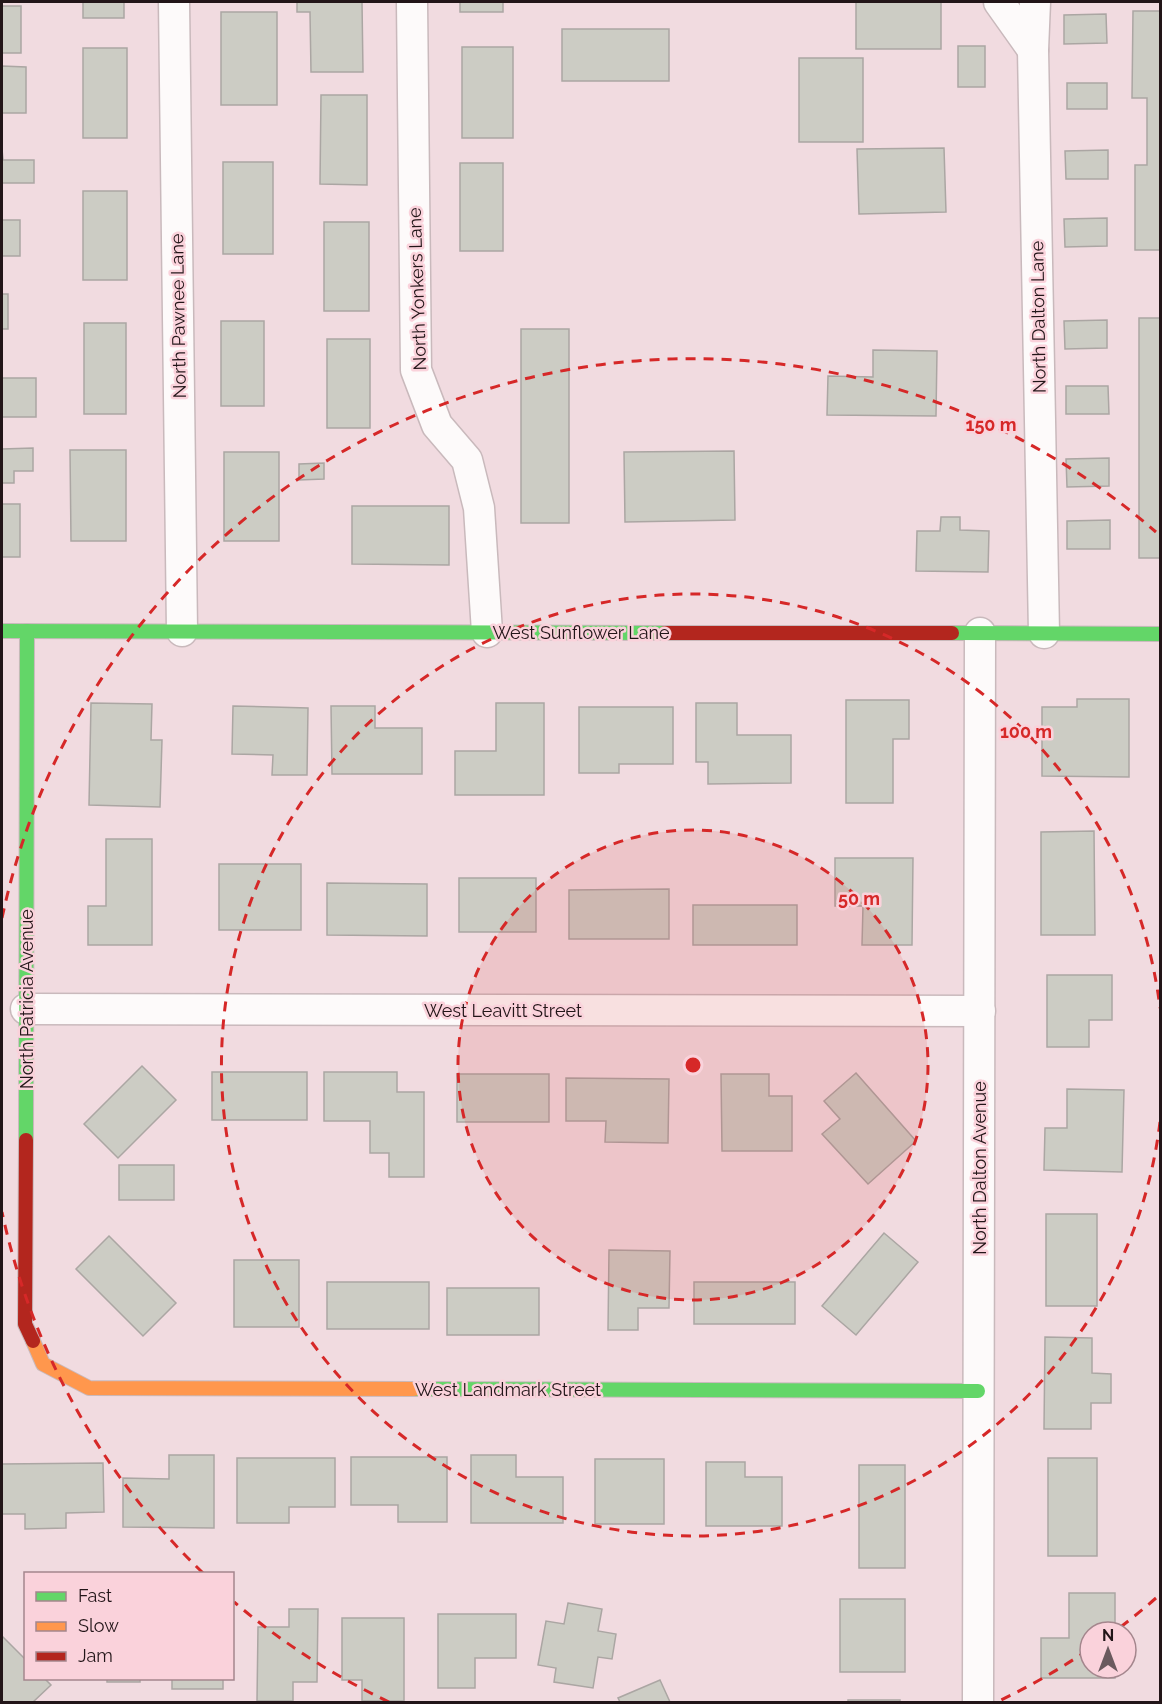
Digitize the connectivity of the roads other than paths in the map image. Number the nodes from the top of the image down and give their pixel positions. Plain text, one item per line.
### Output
1 (174, 2) edge
2 (412, 2) edge
3 (999, 2) edge
4 (1035, 2) edge
5 (1033, 50) junction
6 (2, 631) edge
7 (27, 631) junction
8 (182, 631) junction
9 (487, 632) junction
10 (981, 633) junction
11 (1044, 633) junction
12 (1161, 634) edge
13 (26, 1009) junction
14 (980, 1011) junction
15 (43, 1364) joint
16 (978, 1391) junction
17 (978, 1702) edge

1 - 8 street, North Pawnee Lane
2 - 9 street, North Yonkers Lane
3 - 5 street
4 - 5 street, North Dalton Lane
5 - 11 street, North Dalton Lane
6 - 7 street, West Sunflower Lane
7 - 8 street, West Sunflower Lane
7 - 13 street, North Patricia Avenue
8 - 9 street, West Sunflower Lane
9 - 10 street, West Sunflower Lane
10 - 11 street, West Sunflower Lane
10 - 14 street, North Dalton Avenue
11 - 12 street, West Sunflower Lane
13 - 14 street, West Leavitt Street
13 - 15 street, North Patricia Avenue
14 - 16 street, North Dalton Avenue
15 - 16 street, West Landmark Street
16 - 17 street, North Dalton Avenue

